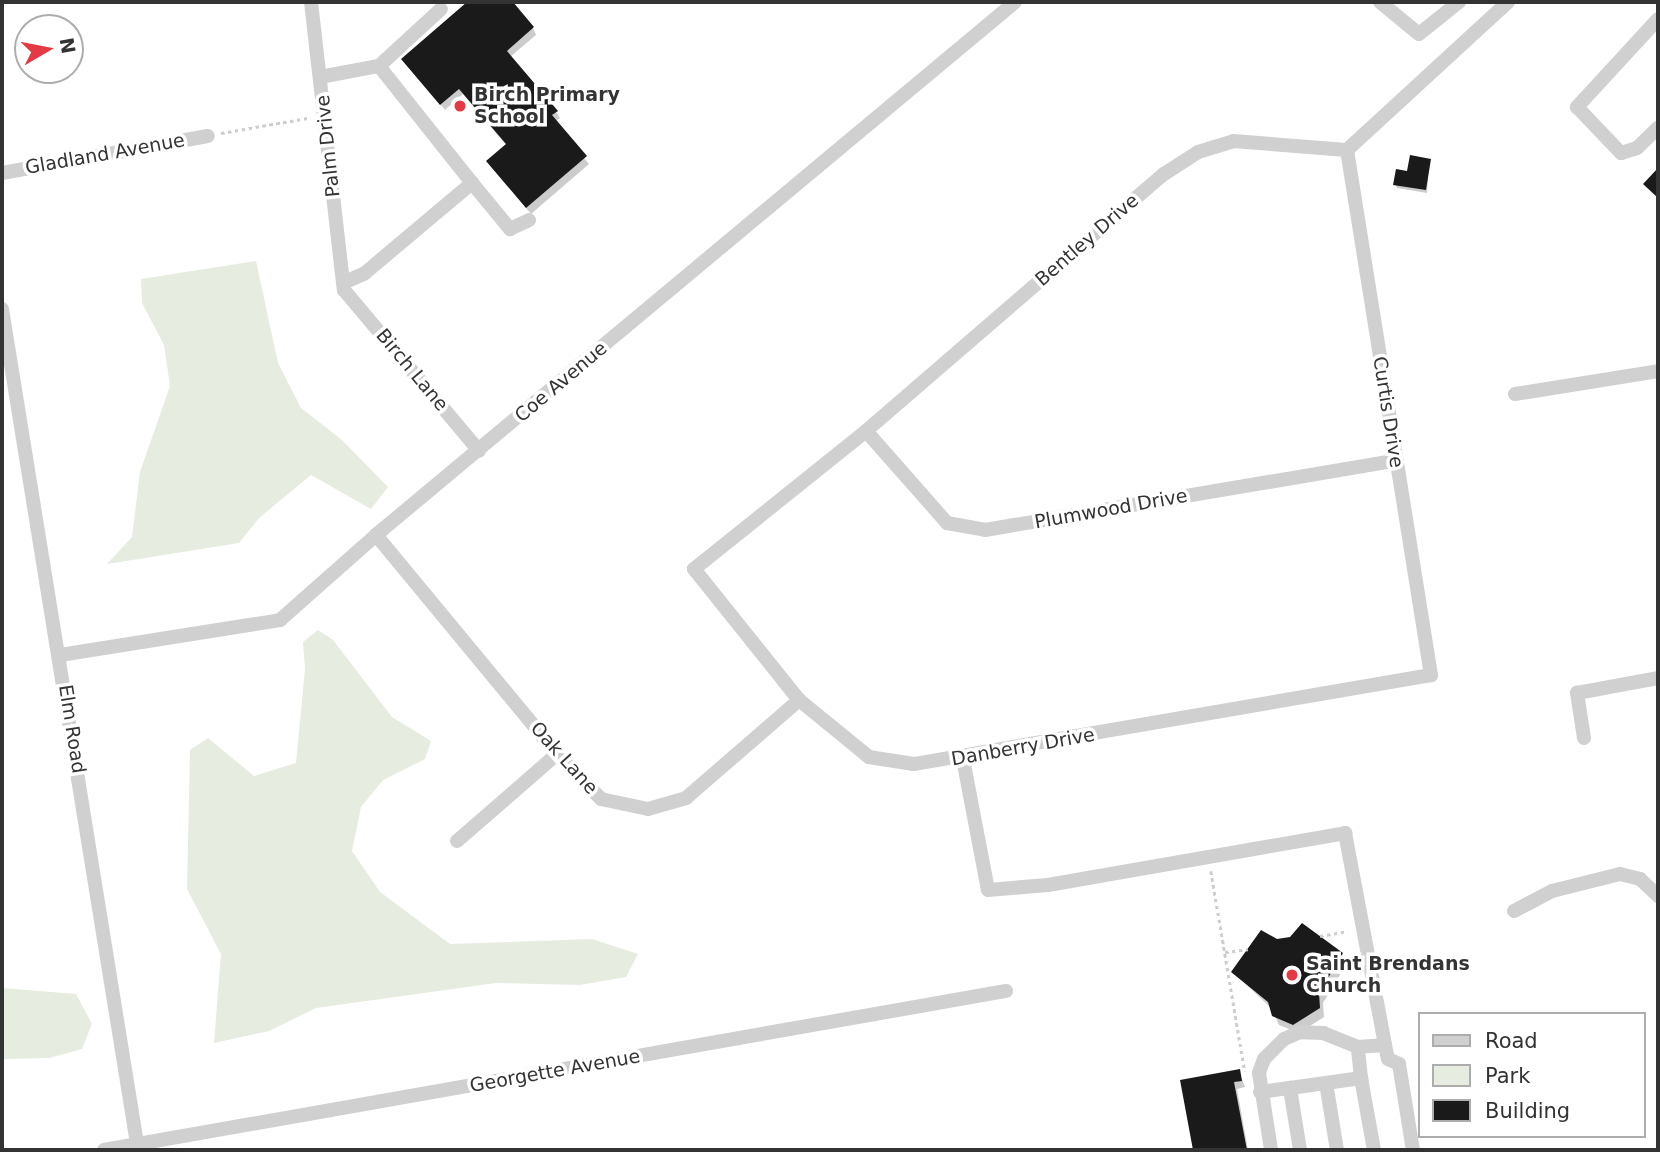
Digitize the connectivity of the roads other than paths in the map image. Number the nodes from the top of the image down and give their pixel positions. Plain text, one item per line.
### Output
1 (312, 2) edge
2 (1015, 2) edge
3 (1380, 2) edge
4 (1508, 2) edge
5 (1450, 5) edge
6 (441, 9) dead end
7 (1658, 19) edge
8 (379, 66) junction
9 (320, 78) junction
10 (1658, 128) edge
11 (208, 136) road end
12 (1347, 150) junction
13 (2, 173) edge
14 (472, 183) junction
15 (528, 220) dead end
16 (344, 286) junction
17 (2, 309) edge
18 (1658, 371) edge
19 (8, 387) edge
20 (1515, 394) dead end
21 (866, 431) junction
22 (479, 451) junction
23 (1395, 461) junction
24 (376, 535) junction
25 (694, 569) joint
26 (60, 655) junction
27 (1431, 675) joint
28 (1658, 678) edge
29 (799, 701) junction
30 (1584, 738) dead end
31 (557, 754) junction
32 (963, 759) junction
33 (457, 841) dead end
34 (1658, 896) edge
35 (1514, 911) dead end
36 (1006, 991) dead end
37 (1385, 1045) junction
38 (1358, 1047) junction
39 (1361, 1078) junction
40 (1326, 1083) junction
41 (1290, 1088) junction
42 (1260, 1091) junction
43 (138, 1148) edge
44 (104, 1150) edge
45 (1271, 1150) edge
46 (1300, 1150) edge
47 (1337, 1150) edge
48 (1374, 1150) edge
49 (1413, 1150) edge

1 - 9 street, Palm Drive
2 - 22 street, Coe Avenue
3 - 5 street
4 - 12 street
6 - 8 street
7 - 10 street
8 - 9 street
8 - 14 street
9 - 16 street, Palm Drive
11 - 13 street, Gladland Avenue
12 - 21 street, Bentley Drive
12 - 23 street, Curtis Drive
14 - 15 street
14 - 16 street
16 - 22 street, Birch Lane
17 - 19 street, Elm Road
18 - 20 street
19 - 26 street, Elm Road
21 - 23 street, Plumwood Drive
21 - 25 street, Bentley Drive
22 - 24 street, Coe Avenue
23 - 27 street, Curtis Drive
24 - 26 street, Coe Avenue
24 - 31 street, Oak Lane
25 - 29 street, Danberry Drive
26 - 43 street, Elm Road
27 - 32 street, Danberry Drive
28 - 30 street
29 - 31 street, Oak Lane
29 - 32 street, Danberry Drive
31 - 33 street
32 - 37 street
34 - 35 street
36 - 43 street, Georgette Avenue
37 - 38 street
37 - 49 street
38 - 39 street
38 - 42 street
39 - 40 street
39 - 48 street
40 - 41 street
40 - 47 street
41 - 42 street
41 - 46 street
42 - 45 street
43 - 44 street, Georgette Avenue

